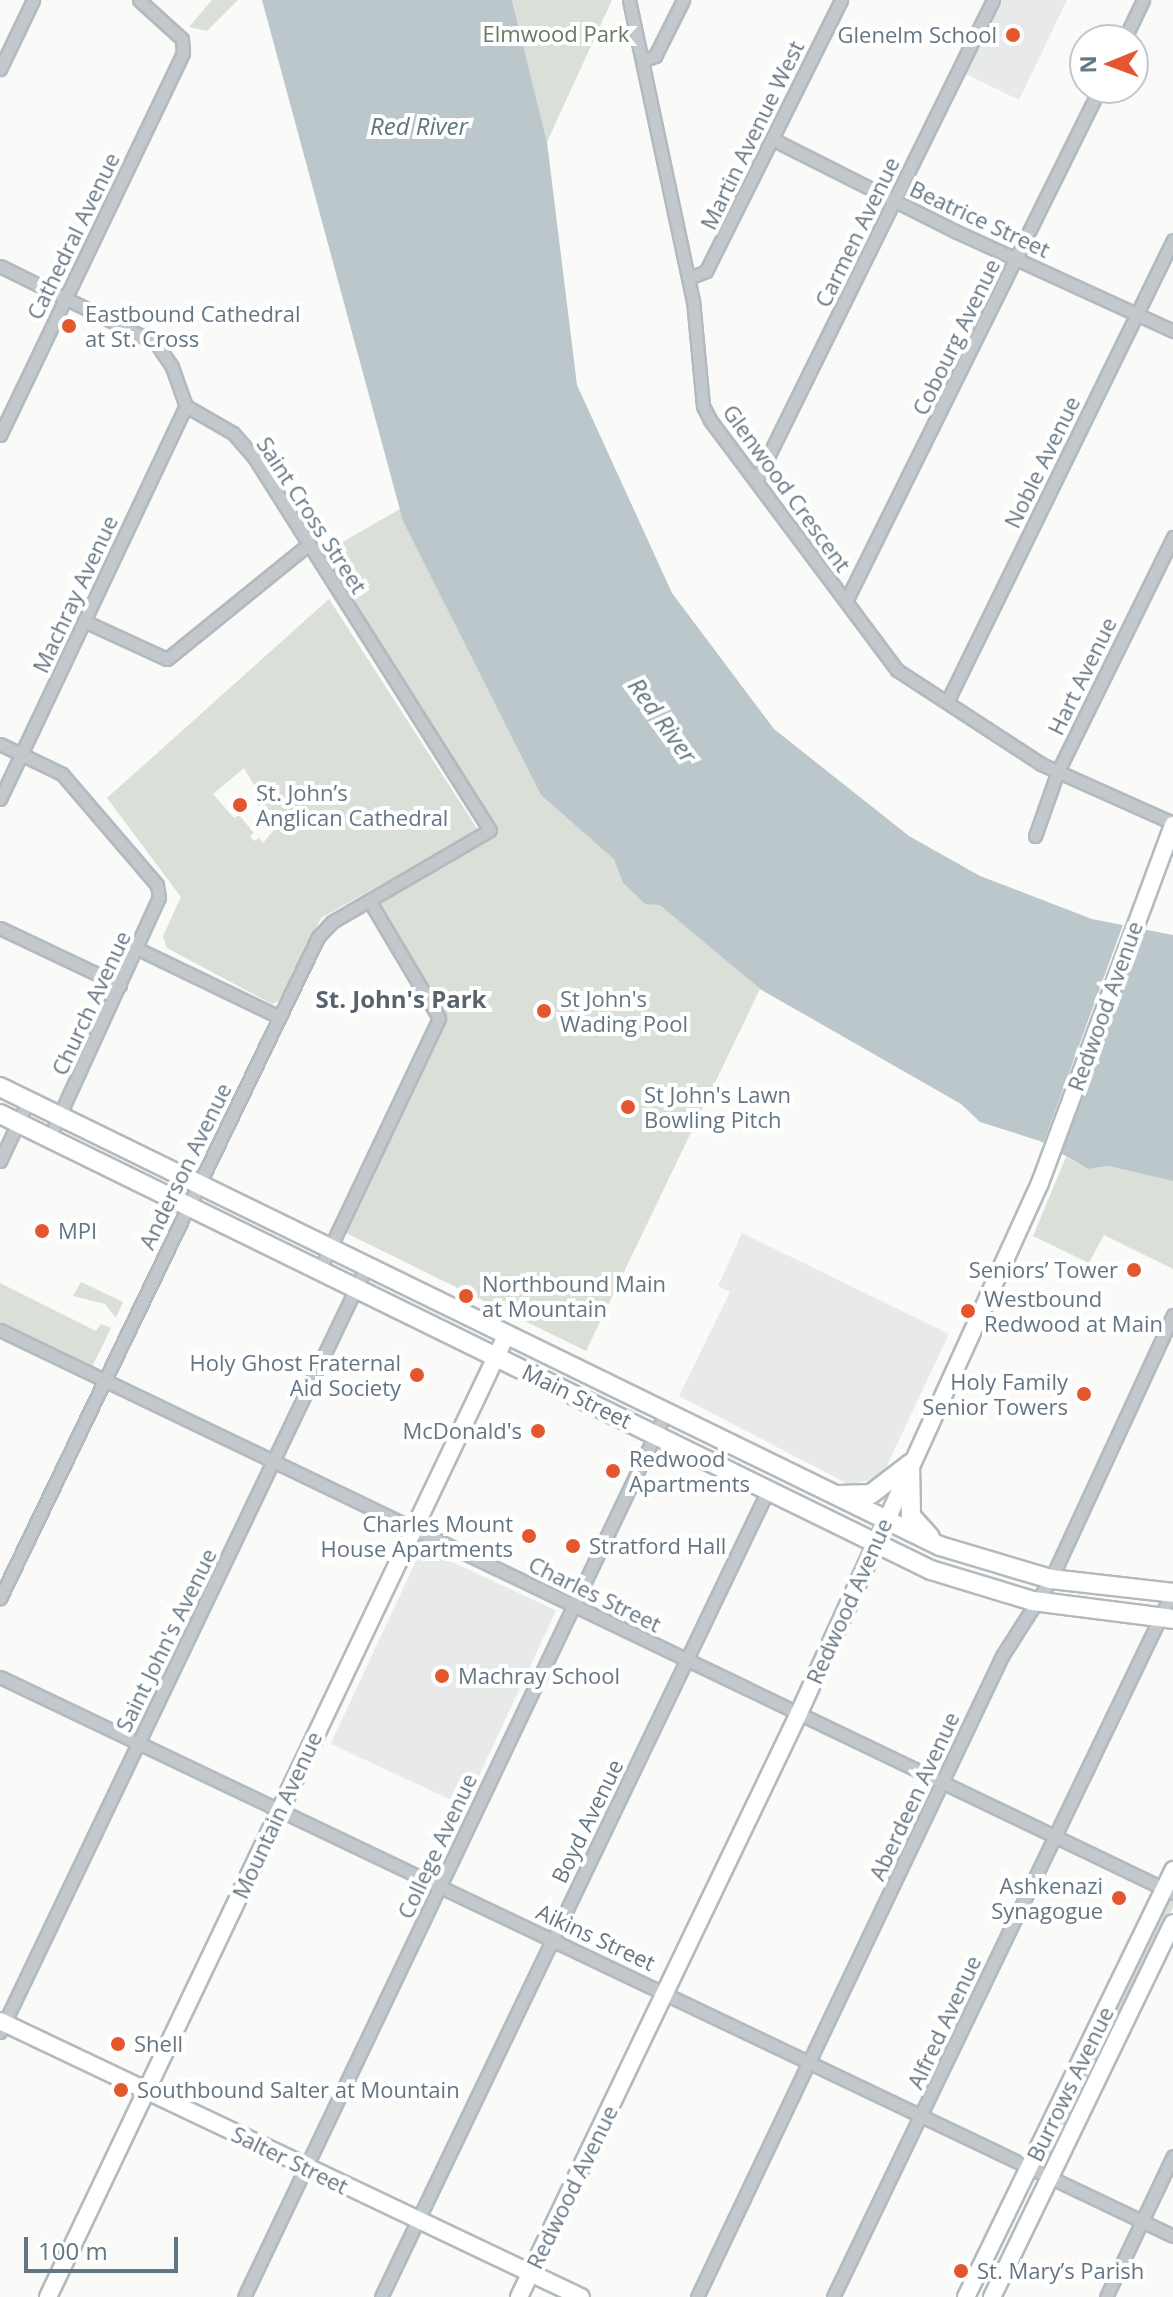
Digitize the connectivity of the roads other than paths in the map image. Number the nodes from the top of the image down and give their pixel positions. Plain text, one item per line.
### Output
1 (33, 0) edge
2 (139, 0) edge
3 (629, 0) edge
4 (683, 0) edge
5 (841, 0) edge
6 (993, 0) edge
7 (1143, 0) edge
8 (1132, 24) edge
9 (644, 60) junction
10 (0, 69) edge
11 (1092, 104) edge
12 (772, 139) junction
13 (894, 201) junction
14 (1173, 240) edge
15 (1017, 257) junction
16 (0, 266) edge
17 (689, 278) junction
18 (66, 297) junction
19 (1137, 313) junction
20 (1173, 331) edge
21 (186, 406) junction
22 (0, 435) edge
23 (756, 481) junction
24 (1173, 537) edge
25 (308, 545) junction
26 (846, 601) junction
27 (84, 621) junction
28 (947, 702) junction
29 (0, 744) edge
30 (21, 754) junction
31 (1058, 771) junction
32 (0, 799) edge
33 (1173, 824) edge
34 (490, 830) joint
35 (1035, 836) dead end
36 (369, 900) junction
37 (0, 928) edge
38 (138, 949) junction
39 (120, 985) junction
40 (279, 1017) junction
41 (0, 1087) edge
42 (29, 1099) junction
43 (61, 1113) junction
44 (0, 1114) edge
45 (19, 1121) junction
46 (50, 1136) junction
47 (0, 1161) edge
48 (200, 1182) junction
49 (188, 1204) junction
50 (331, 1247) junction
51 (367, 1265) junction
52 (320, 1269) junction
53 (356, 1288) junction
54 (1173, 1315) edge
55 (0, 1330) edge
56 (507, 1334) junction
57 (496, 1357) junction
58 (103, 1381) junction
59 (666, 1412) junction
60 (657, 1435) junction
61 (274, 1462) junction
62 (910, 1464) junction
63 (767, 1492) junction
64 (830, 1495) junction
65 (885, 1521) junction
66 (414, 1529) junction
67 (876, 1544) junction
68 (940, 1546) junction
69 (1051, 1579) junction
70 (1172, 1592) edge
71 (0, 1598) edge
72 (1033, 1601) junction
73 (573, 1605) junction
74 (1166, 1619) edge
75 (687, 1660) junction
76 (0, 1677) edge
77 (799, 1713) junction
78 (139, 1742) junction
79 (942, 1782) junction
80 (280, 1809) junction
81 (1055, 1835) junction
82 (1173, 1870) edge
83 (441, 1886) junction
84 (1168, 1891) edge
85 (1173, 1923) edge
86 (553, 1939) junction
87 (665, 1992) junction
88 (1, 2025) edge
89 (810, 2063) junction
90 (146, 2090) junction
91 (921, 2116) junction
92 (1173, 2156) edge
93 (306, 2168) junction
94 (1030, 2168) junction
95 (1050, 2177) junction
96 (418, 2220) junction
97 (1142, 2221) junction
98 (1173, 2236) edge
99 (530, 2274) junction
100 (48, 2297) edge
101 (244, 2297) edge
102 (381, 2297) edge
103 (519, 2297) edge
104 (581, 2297) edge
105 (697, 2297) edge
106 (833, 2297) edge
107 (966, 2297) edge
108 (992, 2297) edge
109 (1106, 2297) edge

1 - 10 street
2 - 18 street, Cathedral Avenue
3 - 9 street, Glenwood Crescent
4 - 9 street
5 - 12 street, Martin Avenue West
6 - 13 street, Carmen Avenue
7 - 8 street
9 - 17 street, Glenwood Crescent
11 - 15 street, Cobourg Avenue
12 - 13 street, Beatrice Street
12 - 17 street, Martin Avenue West
13 - 15 street, Beatrice Street
13 - 23 street, Carmen Avenue
14 - 19 street, Noble Avenue
15 - 19 street, Beatrice Street
15 - 26 street, Cobourg Avenue
16 - 18 street
17 - 23 street, Glenwood Crescent
18 - 21 street
18 - 22 street, Cathedral Avenue
19 - 20 street, Beatrice Street
19 - 28 street, Noble Avenue
21 - 25 street, Saint Cross Street
21 - 27 street, Machray Avenue
23 - 26 street, Glenwood Crescent
24 - 31 street, Hart Avenue
25 - 27 street
25 - 34 street, Saint Cross Street
26 - 28 street, Glenwood Crescent
27 - 30 street, Machray Avenue
28 - 31 street, Glenwood Crescent
29 - 30 street
30 - 32 street, Machray Avenue
30 - 38 street, Church Avenue
31 - 33 street, Glenwood Crescent
31 - 35 street, Hart Avenue
33 - 62 main road, Redwood Avenue
34 - 36 street, Anderson Avenue
36 - 40 street, Anderson Avenue
36 - 50 street
37 - 39 street
38 - 39 street, Church Avenue
38 - 40 street
39 - 43 street, Church Avenue
40 - 48 street, Anderson Avenue
41 - 42 main road, Main Street
42 - 43 main road, Main Street
42 - 45 street
43 - 46 street, Church Avenue
43 - 48 main road, Main Street
44 - 45 main road, Main Street
45 - 46 main road, Main Street
45 - 47 street
46 - 49 main road, Main Street
48 - 49 street, Anderson Avenue
48 - 50 main road, Main Street
49 - 52 main road, Main Street
49 - 58 street, Anderson Avenue
50 - 51 main road, Main Street
50 - 52 street
51 - 53 street, Saint John's Avenue
51 - 56 main road, Main Street
52 - 53 main road, Main Street
53 - 57 main road, Main Street
53 - 61 street, Saint John's Avenue
54 - 69 street, Aberdeen Avenue
55 - 58 street, Charles Street
56 - 57 main road, Mountain Avenue
56 - 59 main road, Main Street
57 - 60 main road, Main Street
57 - 66 main road, Mountain Avenue
58 - 61 street, Charles Street
58 - 71 street, Anderson Avenue
59 - 60 street, College Avenue
59 - 64 main road, Main Street
60 - 63 main road, Main Street
60 - 73 street, College Avenue
61 - 66 street, Charles Street
61 - 78 street, Saint John's Avenue
62 - 64 main road
62 - 65 main road, Redwood Avenue
62 - 68 main road
63 - 67 main road, Main Street
63 - 75 street, Boyd Avenue
64 - 65 main road, Main Street
65 - 67 main road, Redwood Avenue
65 - 68 main road, Main Street
66 - 73 street, Charles Street
66 - 80 main road, Mountain Avenue
67 - 72 main road, Main Street
67 - 77 main road, Redwood Avenue
68 - 69 main road, Main Street
69 - 70 main road, Main Street
69 - 72 street, Aberdeen Avenue
70 - 74 street, Alfred Avenue
72 - 74 main road, Main Street
72 - 79 street, Aberdeen Avenue
73 - 75 street, Charles Street
73 - 83 street, College Avenue
74 - 81 street, Alfred Avenue
75 - 77 street, Charles Street
75 - 86 street, Boyd Avenue
76 - 78 street, Aikins Street
77 - 79 street, Charles Street
77 - 87 main road, Redwood Avenue
78 - 80 street, Aikins Street
78 - 88 street, Saint John's Avenue
79 - 81 street, Charles Street
79 - 89 street, Aberdeen Avenue
80 - 83 street, Aikins Street
80 - 90 main road, Mountain Avenue
81 - 84 street, Charles Street
81 - 91 street, Alfred Avenue
82 - 84 main road, Burrows Avenue
83 - 86 street, Aikins Street
83 - 93 street, College Avenue
84 - 94 main road, Burrows Avenue
85 - 95 main road, Burrows Avenue
86 - 87 street, Aikins Street
86 - 96 street, Boyd Avenue
87 - 89 street, Aikins Street
87 - 99 main road, Redwood Avenue
88 - 90 main road, Salter Street
89 - 91 street, Aikins Street
89 - 105 street, Aberdeen Avenue
90 - 93 main road, Salter Street
90 - 100 main road, Mountain Avenue
91 - 94 street, Aikins Street
91 - 106 street, Alfred Avenue
92 - 97 street
93 - 96 main road, Salter Street
93 - 101 street, College Avenue
94 - 95 street, Aikins Street
94 - 107 main road, Burrows Avenue
95 - 97 street, Aikins Street
95 - 108 main road, Burrows Avenue
96 - 99 main road, Salter Street
96 - 102 street, Boyd Avenue
97 - 98 street, Aikins Street
97 - 109 street
99 - 103 main road, Redwood Avenue
99 - 104 main road, Salter Street

